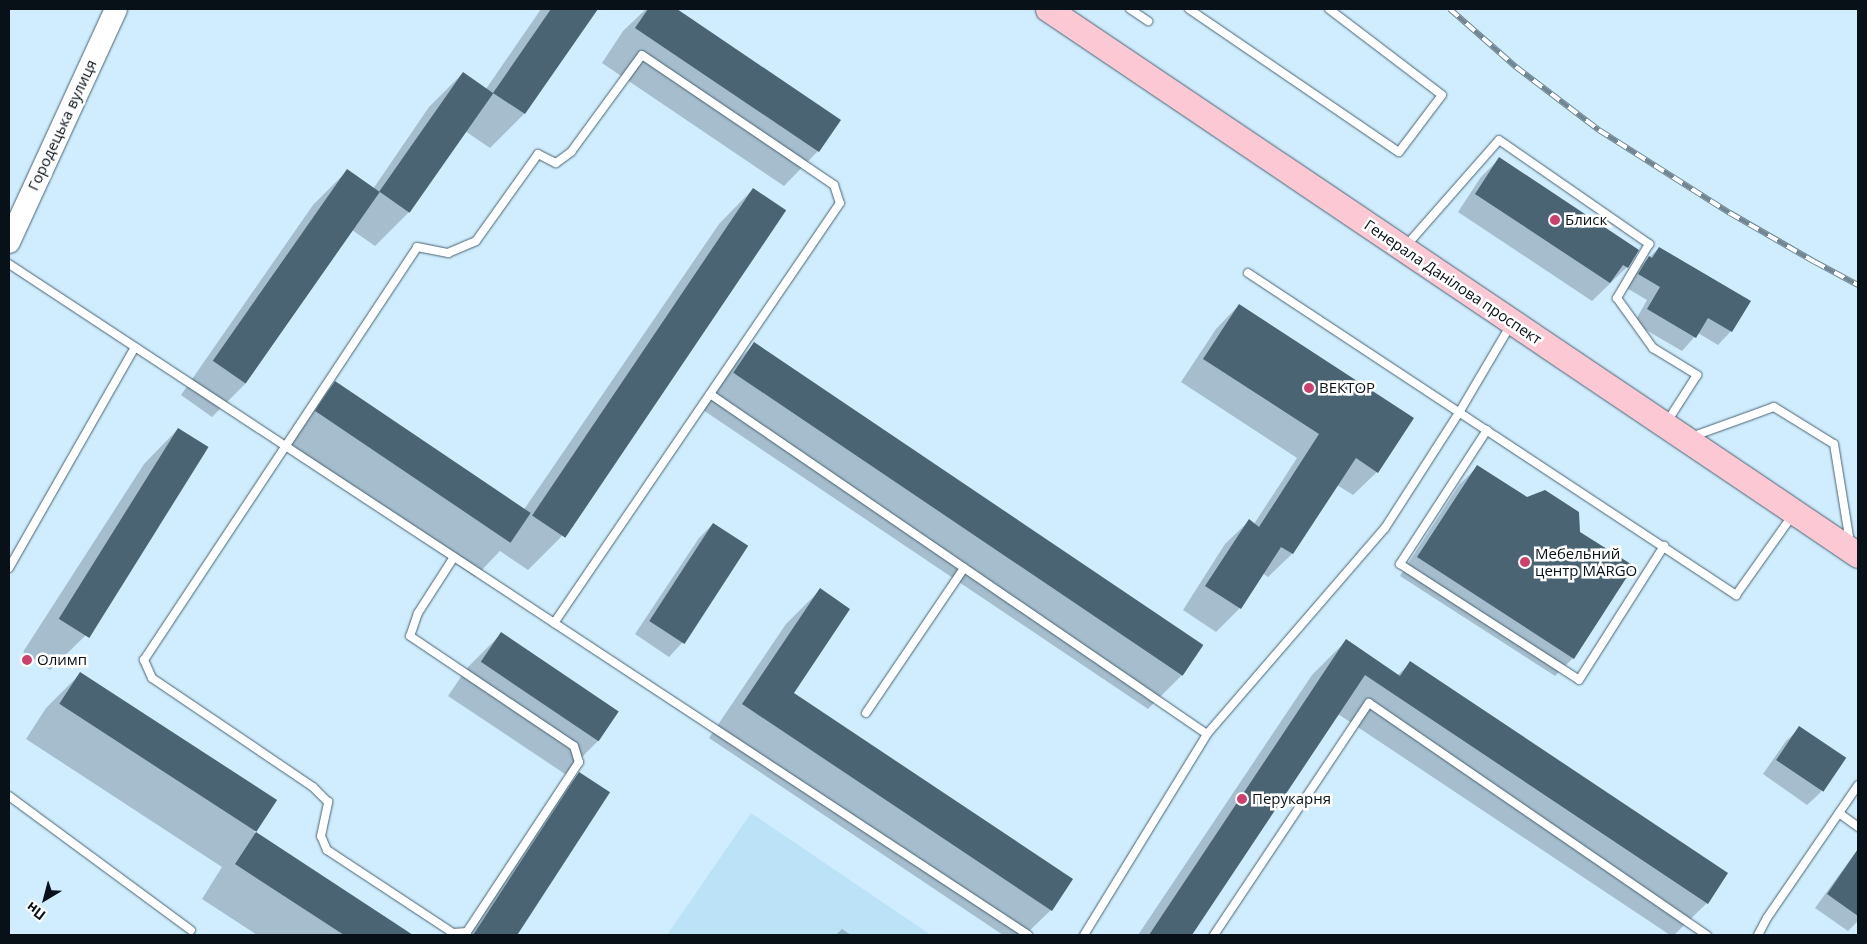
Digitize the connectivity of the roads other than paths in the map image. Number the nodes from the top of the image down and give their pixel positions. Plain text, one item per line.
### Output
1 (116, 9) edge
2 (1048, 9) edge
3 (1130, 9) edge
4 (1189, 9) edge
5 (1329, 9) edge
6 (1148, 21) dead end
7 (9, 242) edge
8 (1404, 248) junction
9 (9, 264) edge
10 (1248, 273) dead end
11 (1512, 322) junction
12 (135, 347) junction
13 (710, 394) junction
14 (1460, 411) junction
15 (1665, 425) junction
16 (1487, 430) junction
17 (1686, 439) junction
18 (284, 445) junction
19 (1795, 512) junction
20 (1664, 546) junction
21 (1855, 552) edge
22 (454, 557) junction
23 (9, 568) edge
24 (964, 568) junction
25 (554, 623) junction
26 (866, 713) dead end
27 (1207, 734) junction
28 (1858, 785) edge
29 (9, 796) edge
30 (1839, 813) junction
31 (1858, 826) edge
32 (191, 930) dead end
33 (1028, 935) edge
34 (1084, 935) edge
35 (1214, 935) edge
36 (1707, 935) edge
37 (1758, 935) edge

1 - 7 street, Городецька вулиця
2 - 8 main road, Генерала Данілова проспект
3 - 6 lane
4 - 5 lane
8 - 11 main road, Генерала Данілова проспект
8 - 15 lane
9 - 12 lane
10 - 14 lane
11 - 14 lane
11 - 15 main road, Генерала Данілова проспект
12 - 18 lane
12 - 23 lane
13 - 18 lane
13 - 24 lane
13 - 25 lane
14 - 16 lane
14 - 27 lane
15 - 17 main road, Генерала Данілова проспект
16 - 20 lane
16 - 20 lane
17 - 19 main road, Генерала Данілова проспект
17 - 21 lane
18 - 22 lane
18 - 22 lane
19 - 20 lane
19 - 21 main road, Генерала Данілова проспект
22 - 25 lane
24 - 26 lane
24 - 27 lane
25 - 33 lane
27 - 34 lane
28 - 30 lane
29 - 32 lane
30 - 31 lane
30 - 37 lane
35 - 36 lane

